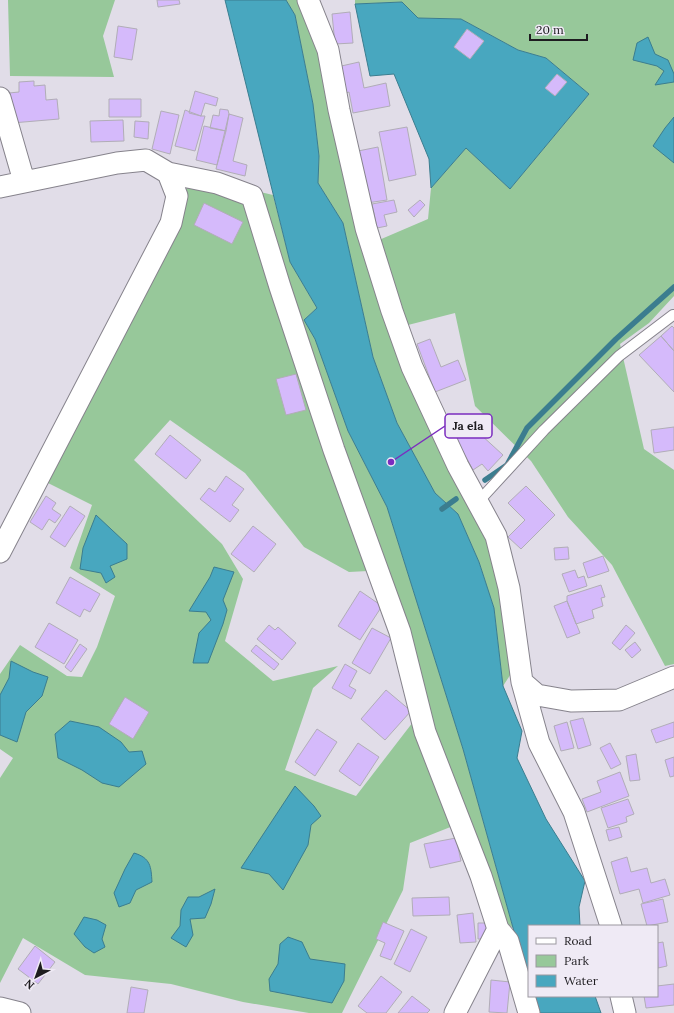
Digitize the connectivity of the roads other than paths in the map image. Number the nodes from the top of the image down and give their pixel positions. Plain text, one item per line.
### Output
1 (308, 0) edge
2 (0, 98) edge
3 (168, 173) junction
4 (24, 181) junction
5 (0, 187) edge
6 (673, 315) dead end
7 (478, 502) junction
8 (0, 552) edge
9 (674, 677) edge
10 (522, 682) junction
11 (611, 925) edge
12 (498, 929) junction
13 (621, 997) edge
14 (0, 1008) edge
15 (20, 1013) edge
16 (454, 1013) edge
17 (529, 1013) edge
18 (625, 1013) edge

1 - 7 street
2 - 4 street
3 - 4 street
3 - 8 street
3 - 12 street
4 - 5 street
6 - 7 lane
7 - 10 street
9 - 10 street
10 - 11 street
12 - 16 street
12 - 17 street
13 - 18 street
14 - 15 street

